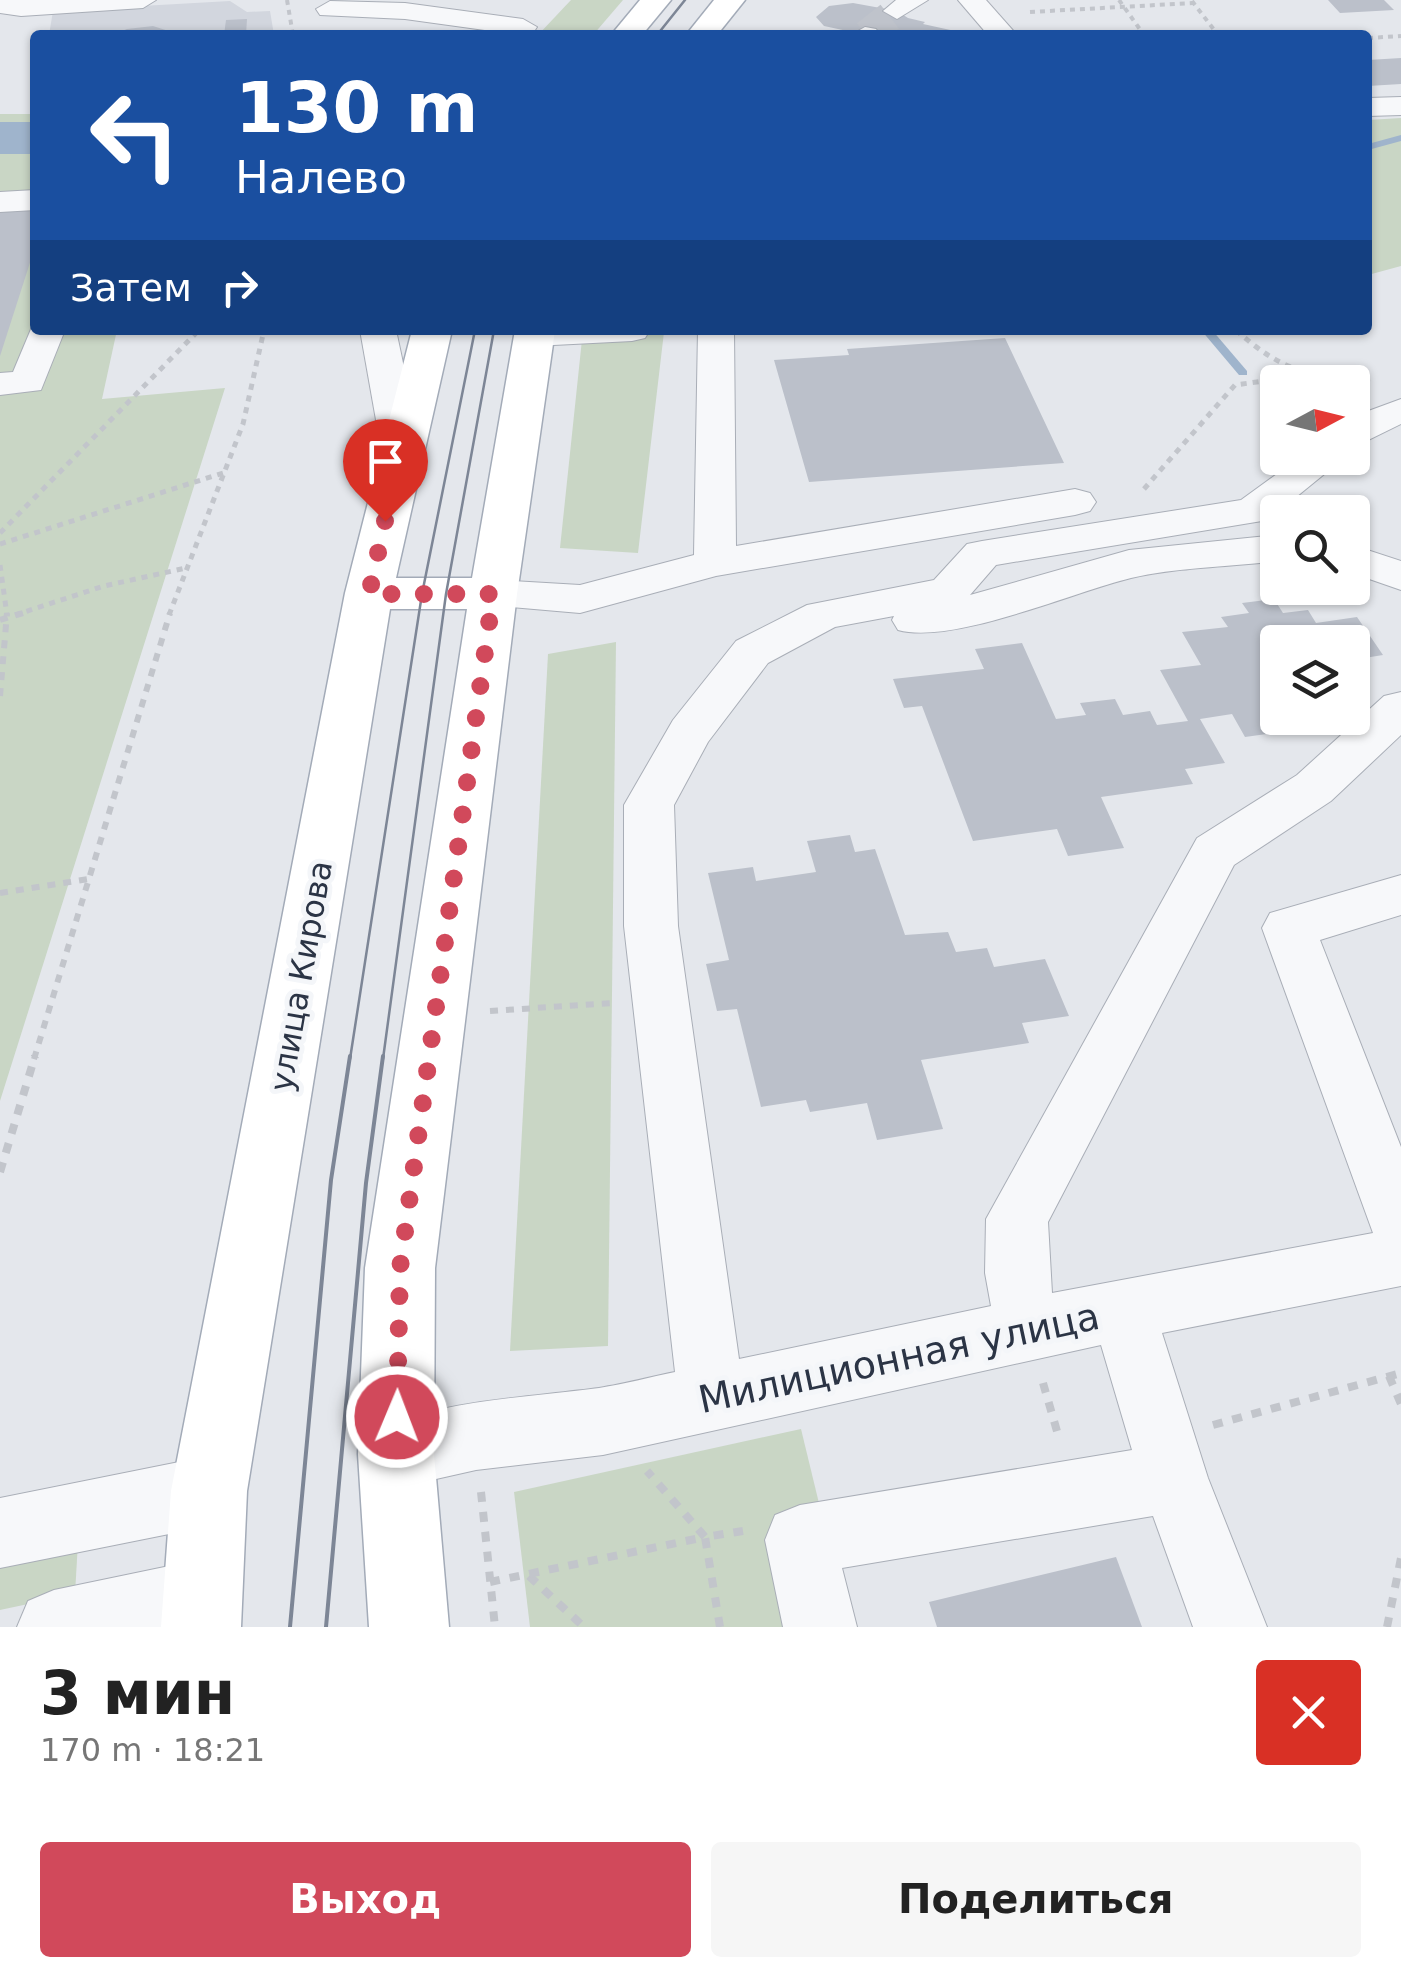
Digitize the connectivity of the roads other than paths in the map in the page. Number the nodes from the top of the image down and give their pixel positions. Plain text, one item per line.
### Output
1 (143, 0) edge
2 (656, 0) edge
3 (730, 0) edge
4 (970, 0) edge
5 (0, 5) edge
6 (404, 5) edge
7 (331, 14) edge
8 (1008, 24) edge
9 (524, 27) dead end
10 (630, 30) edge
11 (705, 30) edge
12 (1401, 106) edge
13 (1372, 107) edge
14 (30, 200) edge
15 (0, 202) edge
16 (45, 335) edge
17 (379, 335) edge
18 (431, 335) edge
19 (535, 335) edge
20 (716, 335) edge
21 (0, 384) edge
22 (1392, 397) edge
23 (1370, 422) edge
24 (401, 448) junction
25 (1301, 475) edge
26 (1076, 502) dead end
27 (1260, 550) edge
28 (715, 564) junction
29 (1370, 565) edge
30 (1401, 576) edge
31 (369, 594) junction
32 (493, 594) junction
33 (752, 652) junction
34 (1401, 708) edge
35 (1401, 896) edge
36 (1401, 1226) edge
37 (1401, 1258) edge
38 (1122, 1311) junction
39 (1027, 1329) junction
40 (711, 1396) junction
41 (396, 1454) junction
42 (1168, 1459) junction
43 (209, 1491) junction
44 (0, 1533) edge
45 (202, 1611) edge
46 (54, 1627) edge
47 (409, 1627) edge
48 (820, 1627) edge
49 (1230, 1627) edge

1 - 5 street
2 - 10 main road
3 - 11 main road
4 - 8 street
6 - 7 street
6 - 9 street
12 - 13 street
14 - 15 street
16 - 21 street
17 - 24 street
18 - 24 main road, улица Кирова
19 - 32 main road
20 - 28 street
22 - 23 street
24 - 31 main road, улица Кирова
25 - 33 street
26 - 28 street
27 - 33 street
28 - 32 street
29 - 30 street
31 - 32 main road
31 - 43 main road, улица Кирова
32 - 41 main road
33 - 40 street
34 - 39 street
35 - 36 street
37 - 38 street, Милиционная улица
38 - 39 street, Милиционная улица
38 - 42 street
39 - 40 street, Милиционная улица
40 - 41 street, Милиционная улица
41 - 47 main road
42 - 48 street
42 - 49 street
43 - 44 street
43 - 45 main road, улица Кирова
45 - 46 street

